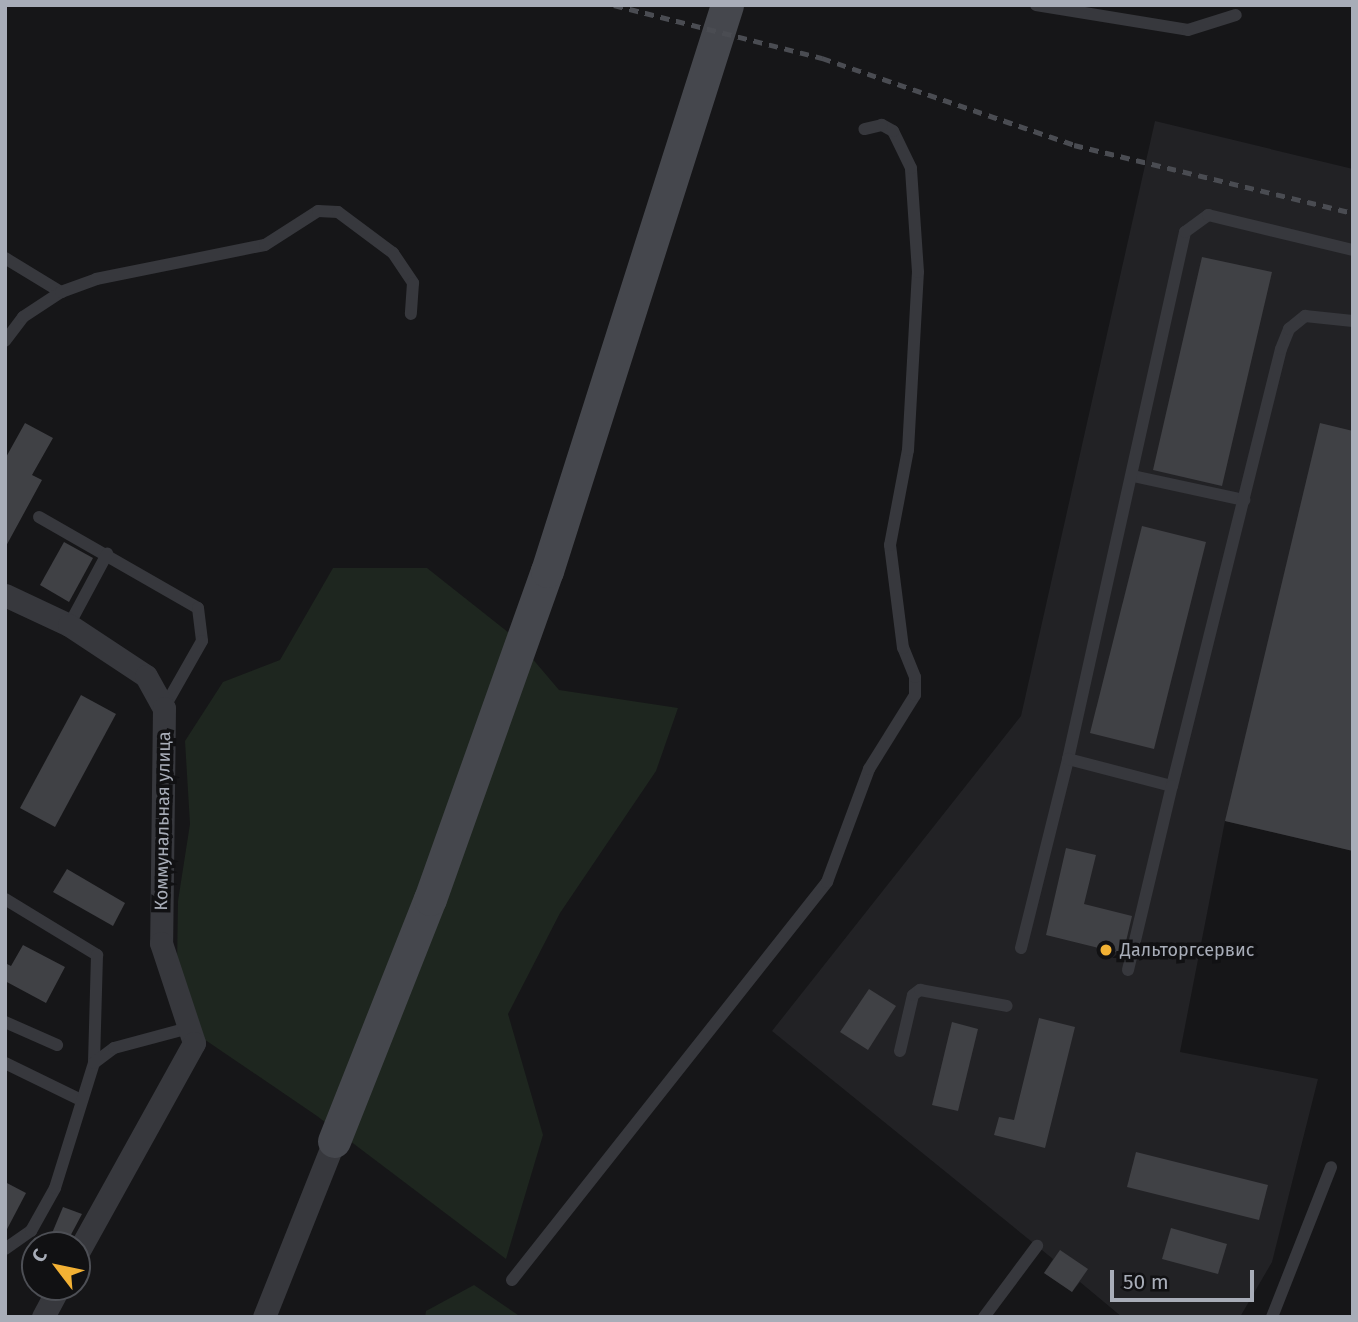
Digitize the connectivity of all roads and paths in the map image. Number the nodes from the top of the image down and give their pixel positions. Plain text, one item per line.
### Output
1 (727, 5) edge
2 (1036, 5) edge
3 (1236, 15) dead end
4 (864, 129) dead end
5 (1353, 250) edge
6 (5, 258) edge
7 (61, 292) junction
8 (411, 314) dead end
9 (1353, 321) edge
10 (5, 341) edge
11 (1133, 475) junction
12 (1244, 500) junction
13 (39, 517) dead end
14 (107, 554) junction
15 (5, 595) edge
16 (69, 625) junction
17 (164, 708) junction
18 (1068, 759) junction
19 (1172, 786) junction
20 (5, 899) edge
21 (1021, 948) dead end
22 (1128, 970) dead end
23 (1007, 1006) dead end
24 (5, 1022) edge
25 (190, 1036) junction
26 (57, 1045) dead end
27 (900, 1051) dead end
28 (5, 1063) edge
29 (94, 1063) junction
30 (81, 1100) junction
31 (334, 1141) joint
32 (1331, 1167) dead end
33 (89, 1231) edge
34 (1037, 1246) dead end
35 (5, 1249) edge
36 (512, 1280) dead end
37 (52, 1301) edge
38 (987, 1316) edge
39 (43, 1317) edge
40 (264, 1317) edge
41 (1272, 1317) edge

1 - 31 street
2 - 3 lane
4 - 36 lane
5 - 11 lane
6 - 7 lane
7 - 8 lane
7 - 10 lane
9 - 12 lane
11 - 12 lane
11 - 18 lane
12 - 19 lane
13 - 14 lane
14 - 16 lane
14 - 17 lane
15 - 16 street, Коммунальная улица
16 - 17 street, Коммунальная улица
17 - 25 street, Коммунальная улица
18 - 19 lane
18 - 21 lane
19 - 22 lane
20 - 29 lane
23 - 27 lane
24 - 26 lane
25 - 29 lane
25 - 33 street
28 - 30 lane
29 - 30 lane
30 - 35 lane
31 - 40 street
32 - 41 lane
34 - 38 lane
37 - 39 street

